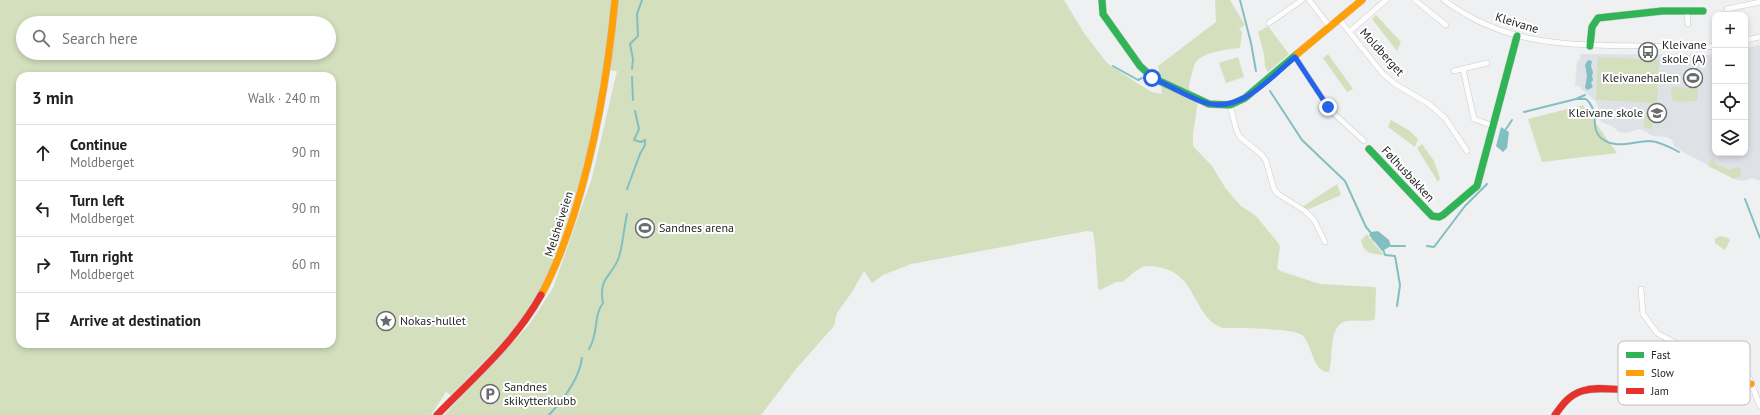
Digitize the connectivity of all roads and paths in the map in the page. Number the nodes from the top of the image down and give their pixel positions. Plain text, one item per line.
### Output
1 (615, 0) edge
2 (1102, 0) edge
3 (1302, 0) edge
4 (1309, 0) edge
5 (1386, 0) edge
6 (1415, 0) edge
7 (1444, 0) edge
8 (1359, 1) edge
9 (1760, 2) edge
10 (1727, 9) dead end
11 (1687, 11) junction
12 (1703, 11) dead end
13 (1339, 19) junction
14 (1268, 23) dead end
15 (1446, 24) dead end
16 (1688, 24) dead end
17 (1330, 27) junction
18 (1349, 32) junction
19 (1518, 36) junction
20 (1760, 37) edge
21 (1748, 39) edge
22 (1590, 46) junction
23 (1712, 46) edge
24 (1295, 57) junction
25 (1487, 63) dead end
26 (1463, 69) junction
27 (1454, 71) dead end
28 (1230, 105) junction
29 (1494, 126) junction
30 (1364, 141) dead end
31 (1368, 149) dead end
32 (1467, 151) dead end
33 (1326, 242) dead end
34 (1641, 289) dead end
35 (1670, 341) edge
36 (1750, 381) edge
37 (1751, 384) joint
38 (1618, 389) edge
39 (1760, 406) edge
40 (437, 415) edge
41 (1555, 415) edge

1 - 40 street, Melsheiveien
2 - 28 street
3 - 14 street
4 - 17 street
5 - 18 street, Moldberget
6 - 15 street
7 - 19 street, Kleivane
8 - 13 street
9 - 10 street
11 - 12 street
11 - 16 street
11 - 22 street
13 - 17 street
13 - 18 street, Moldberget
17 - 24 street
18 - 32 street, Moldberget
19 - 22 street, Kleivane
19 - 29 street, Følhusbakken
20 - 21 street
22 - 23 street, Kleivane
24 - 28 street
24 - 30 street
25 - 26 street
26 - 27 street
26 - 29 street
28 - 33 street
29 - 31 street, Følhusbakken
34 - 35 street
36 - 37 street
37 - 39 street
38 - 41 street

